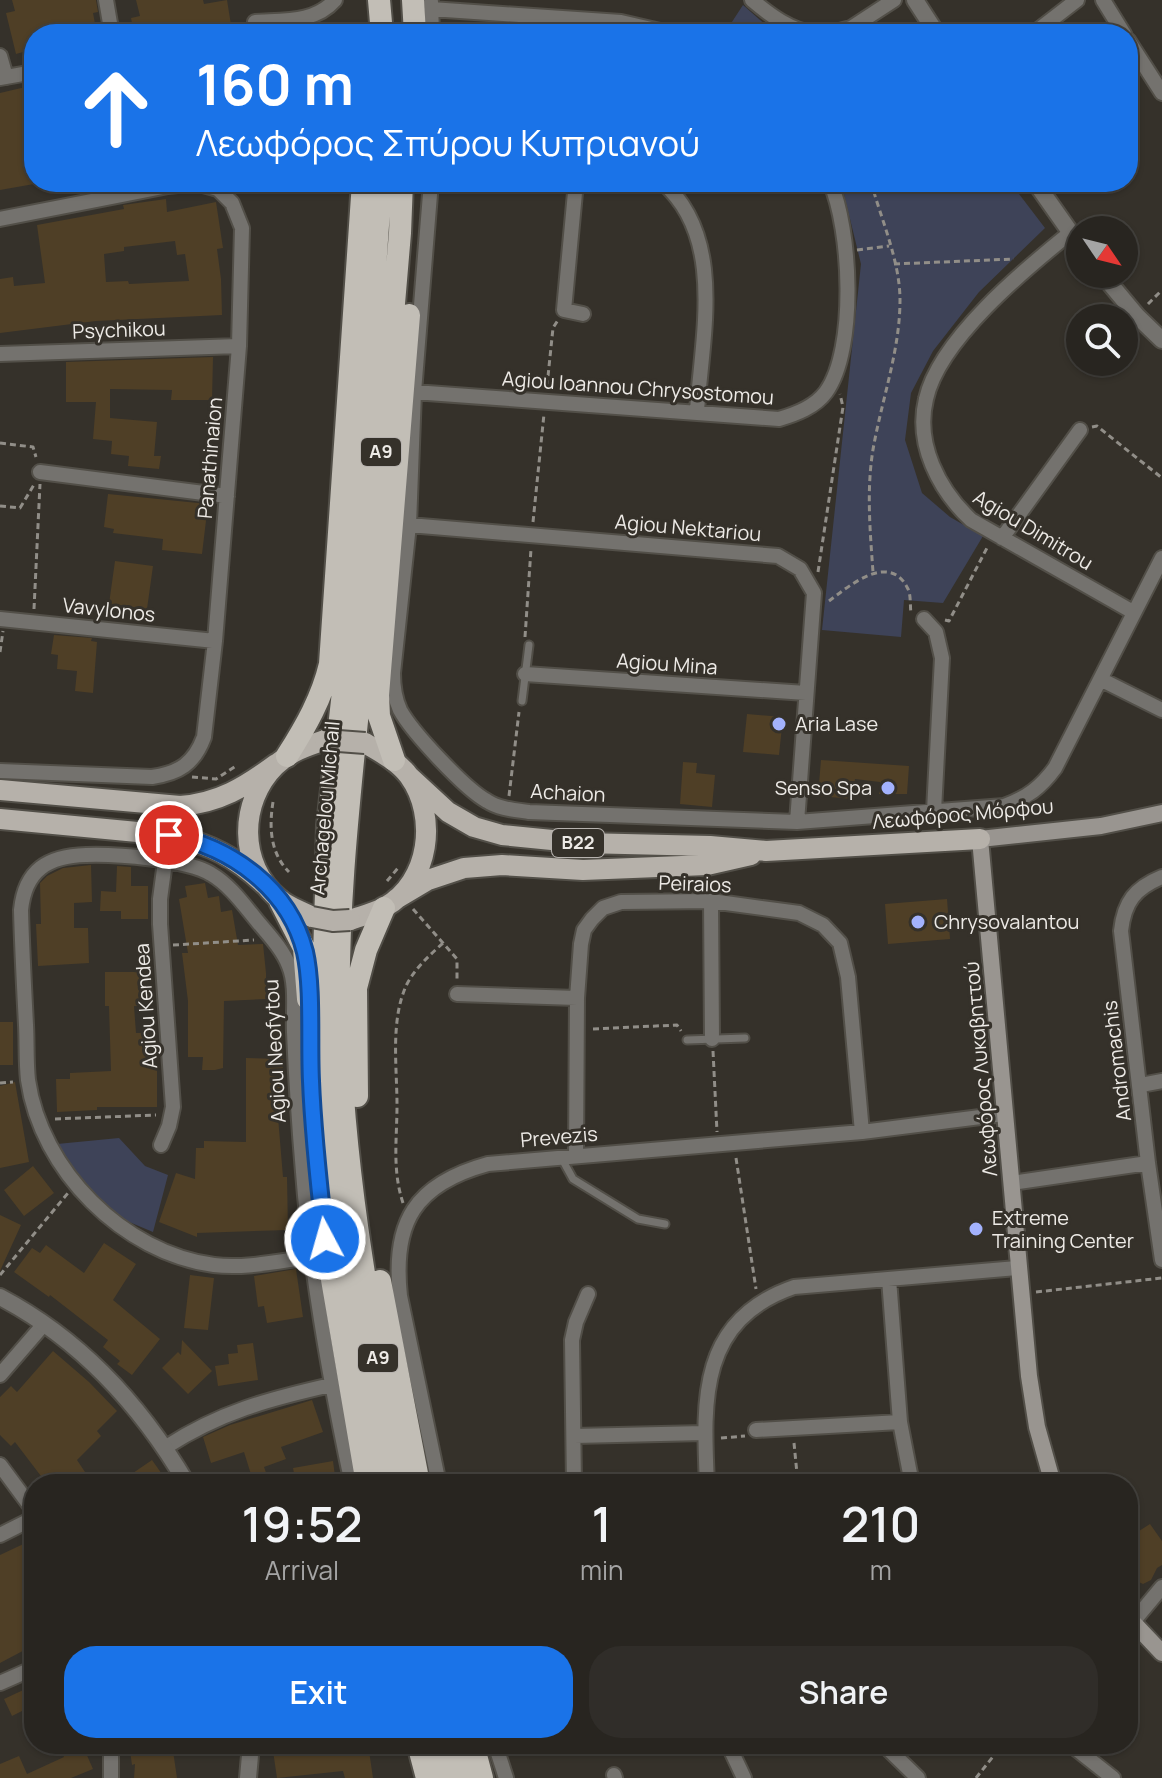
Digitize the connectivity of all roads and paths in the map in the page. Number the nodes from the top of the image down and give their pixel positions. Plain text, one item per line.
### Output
1 (106, 0) edge
2 (335, 0) edge
3 (365, 0) edge
4 (379, 0) edge
5 (400, 0) edge
6 (752, 0) edge
7 (894, 0) edge
8 (915, 0) edge
9 (1077, 0) edge
10 (1103, 0) edge
11 (425, 3) edge
12 (255, 22) dead end
13 (110, 24) edge
14 (366, 24) edge
15 (381, 24) edge
16 (401, 24) edge
17 (418, 24) edge
18 (430, 24) edge
19 (630, 24) edge
20 (785, 24) edge
21 (857, 24) edge
22 (931, 24) edge
23 (1046, 24) edge
24 (1118, 24) edge
25 (0, 56) edge
26 (1138, 56) edge
27 (24, 74) edge
28 (3, 78) edge
29 (1162, 93) edge
30 (137, 192) edge
31 (221, 192) edge
32 (362, 192) edge
33 (380, 192) edge
34 (402, 192) edge
35 (416, 192) edge
36 (430, 192) edge
37 (575, 192) edge
38 (671, 192) edge
39 (834, 192) edge
40 (874, 192) edge
41 (1042, 192) edge
42 (0, 219) edge
43 (1066, 227) edge
44 (1066, 244) edge
45 (889, 246) junction
46 (846, 251) junction
47 (1039, 258) junction
48 (894, 264) junction
49 (1114, 288) edge
50 (1162, 290) edge
51 (1127, 304) edge
52 (564, 310) junction
53 (583, 314) dead end
54 (1138, 315) edge
55 (1138, 317) edge
56 (1162, 340) edge
57 (239, 346) junction
58 (0, 354) edge
59 (835, 375) junction
60 (414, 392) junction
61 (545, 401) junction
62 (697, 411) junction
63 (1080, 430) joint
64 (0, 443) edge
65 (40, 472) junction
66 (1162, 478) edge
67 (227, 496) junction
68 (0, 506) edge
69 (409, 525) junction
70 (532, 535) junction
71 (998, 536) junction
72 (1162, 558) edge
73 (873, 572) junction
74 (814, 593) junction
75 (1133, 612) junction
76 (813, 613) junction
77 (2, 619) edge
78 (924, 619) junction
79 (34, 622) junction
80 (215, 641) junction
81 (529, 645) joint
82 (0, 652) edge
83 (525, 674) junction
84 (1102, 680) junction
85 (806, 693) junction
86 (522, 701) joint
87 (1162, 710) edge
88 (282, 760) junction
89 (236, 766) dead end
90 (402, 768) junction
91 (0, 771) edge
92 (173, 774) junction
93 (0, 790) edge
94 (274, 797) dead end
95 (508, 809) junction
96 (934, 811) junction
97 (1162, 813) edge
98 (0, 819) edge
99 (797, 822) junction
100 (980, 839) junction
101 (766, 851) junction
102 (165, 862) junction
103 (402, 862) dead end
104 (289, 872) dead end
105 (1162, 877) edge
106 (273, 893) junction
107 (395, 899) junction
108 (711, 901) junction
109 (271, 938) junction
110 (443, 943) junction
111 (162, 945) junction
112 (457, 994) joint
113 (577, 998) junction
114 (577, 1029) junction
115 (745, 1038) dead end
116 (712, 1039) junction
117 (687, 1040) joint
118 (1162, 1081) edge
119 (1141, 1085) junction
120 (172, 1114) junction
121 (1004, 1114) junction
122 (39, 1119) junction
123 (862, 1132) junction
124 (733, 1143) junction
125 (717, 1144) junction
126 (161, 1145) dead end
127 (568, 1156) junction
128 (1148, 1163) junction
129 (1012, 1183) junction
130 (75, 1184) junction
131 (408, 1220) junction
132 (665, 1224) dead end
133 (311, 1257) junction
134 (1162, 1260) edge
135 (1017, 1268) junction
136 (0, 1275) edge
137 (1162, 1278) edge
138 (889, 1279) junction
139 (1020, 1293) junction
140 (588, 1294) dead end
141 (0, 1297) edge
142 (758, 1303) junction
143 (44, 1324) junction
144 (0, 1375) edge
145 (331, 1385) junction
146 (900, 1422) junction
147 (793, 1428) junction
148 (756, 1430) joint
149 (574, 1436) junction
150 (705, 1436) junction
151 (166, 1447) junction
152 (0, 1465) edge
153 (181, 1474) edge
154 (350, 1474) edge
155 (365, 1474) edge
156 (381, 1474) edge
157 (398, 1474) edge
158 (417, 1474) edge
159 (437, 1474) edge
160 (574, 1474) edge
161 (707, 1474) edge
162 (797, 1474) edge
163 (910, 1474) edge
164 (1050, 1474) edge
165 (24, 1497) edge
166 (24, 1523) edge
167 (0, 1535) edge
168 (1162, 1587) edge
169 (1138, 1612) edge
170 (1138, 1628) edge
171 (1162, 1653) edge
172 (24, 1672) edge
173 (0, 1683) edge
174 (111, 1754) edge
175 (250, 1754) edge
176 (411, 1754) edge
177 (421, 1754) edge
178 (439, 1754) edge
179 (456, 1754) edge
180 (476, 1754) edge
181 (498, 1754) edge
182 (733, 1754) edge
183 (893, 1754) edge
184 (995, 1754) edge
185 (1083, 1754) edge
186 (111, 1778) edge
187 (248, 1778) edge
188 (417, 1778) edge
189 (427, 1778) edge
190 (445, 1778) edge
191 (463, 1778) edge
192 (482, 1778) edge
193 (506, 1778) edge
194 (744, 1778) edge
195 (918, 1778) edge
196 (976, 1778) edge
197 (1113, 1778) edge

1 - 13 street
2 - 12 street
3 - 14 highway
4 - 15 highway
5 - 16 highway
6 - 20 street
7 - 21 street
8 - 22 street
9 - 23 street
10 - 24 street
11 - 17 highway
11 - 18 street
11 - 19 street
25 - 28 street
26 - 29 street
27 - 28 street
30 - 42 street, Panathinaion
31 - 57 street, Panathinaion
32 - 88 highway
33 - 156 highway, Archagelou Michail / A9
34 - 157 highway, Archagelou Michail / A9
35 - 90 highway
36 - 60 street, Achaion
37 - 52 street
38 - 62 street
39 - 46 street, Agiou Ioannou Chrysostomou
40 - 45 path
41 - 43 street
44 - 47 street, Agiou Dimitrou
45 - 46 path
45 - 48 path
46 - 59 street, Agiou Ioannou Chrysostomou
47 - 48 path
47 - 71 street, Agiou Dimitrou
48 - 73 path
49 - 51 street
50 - 54 path
52 - 53 street
52 - 61 path
55 - 56 street
57 - 58 street, Psychikou
57 - 67 street, Panathinaion
59 - 62 street, Agiou Ioannou Chrysostomou
59 - 74 path
60 - 61 street, Agiou Ioannou Chrysostomou
60 - 69 street, Achaion
61 - 62 street, Agiou Ioannou Chrysostomou
61 - 70 path
63 - 66 path
63 - 71 street
64 - 65 path
65 - 67 street
65 - 68 path
65 - 79 path
67 - 80 street, Panathinaion
69 - 70 street, Agiou Nektariou
69 - 95 street, Achaion
70 - 74 street, Agiou Nektariou
70 - 81 path
71 - 75 street, Agiou Dimitrou
71 - 78 path
72 - 75 street, Achaion
73 - 76 path
73 - 78 path
74 - 76 street
75 - 84 street, Achaion
76 - 85 street
77 - 79 street, Vavylonos
77 - 82 path
78 - 96 street
79 - 80 street, Vavylonos
80 - 92 street, Panathinaion
81 - 83 lane
83 - 85 street, Agiou Mina
83 - 86 lane
84 - 87 street
84 - 96 street, Achaion
85 - 99 street
86 - 95 path
88 - 90 main road, B22, bridge
88 - 93 main road, B22
88 - 106 main road
89 - 92 path
90 - 101 main road, Λεωφόρος Μόρφου / B22
90 - 107 main road
91 - 92 street
94 - 104 path
95 - 99 street, Achaion
96 - 99 street, Achaion
97 - 100 main road, Λεωφόρος Μόρφου
98 - 106 main road, B22
100 - 101 main road, Λεωφόρος Μόρφου / B22
100 - 121 main road, Λεωφόρος Λυκαβηττού
101 - 107 main road, Λεωφόρος Μόρφου / B22
102 - 109 street, Agiou Neofytou
102 - 111 street, Agiou Kendea
102 - 122 street, Agiou Neofytou
103 - 107 path
105 - 119 street, Andromachis
106 - 107 main road, B22, bridge
106 - 155 highway
107 - 110 path
107 - 158 highway
108 - 113 street, Peiraios
108 - 116 street
108 - 123 street, Peiraios
109 - 111 path
109 - 133 street, Agiou Neofytou
110 - 112 path
110 - 131 path
111 - 120 street, Agiou Kendea
112 - 113 street
113 - 114 street, Peiraios
114 - 117 path
114 - 127 street, Peiraios
115 - 116 lane
116 - 117 lane
116 - 125 path
118 - 119 street
119 - 128 street, Andromachis
120 - 122 path
120 - 126 street, Agiou Kendea
121 - 123 street, Prevezis
121 - 129 main road, Λεωφόρος Λυκαβηττού
122 - 130 street, Agiou Neofytou
123 - 124 street, Prevezis
124 - 125 street, Prevezis
124 - 142 path
125 - 127 street, Prevezis
127 - 131 street, Prevezis
127 - 132 lane
128 - 129 street
128 - 134 street, Andromachis
129 - 135 main road, Λεωφόρος Λυκαβηττού
130 - 133 street, Agiou Neofytou
130 - 136 path
131 - 159 street, Prevezis
133 - 145 street, Agiou Neofytou
135 - 138 street
135 - 139 main road, Λεωφόρος Λυκαβηττού
137 - 139 path
138 - 142 street
138 - 146 street
139 - 164 main road, Λεωφόρος Λυκαβηττού
140 - 149 street
141 - 143 street
142 - 150 street
143 - 144 street
143 - 151 street
145 - 151 street
145 - 154 street, Agiou Neofytou
146 - 147 street
146 - 163 street
147 - 148 street
147 - 162 path
148 - 150 path
149 - 150 street
149 - 160 street
150 - 161 street
151 - 153 street
152 - 165 street
166 - 167 street
168 - 169 street
170 - 171 main road
172 - 173 street
174 - 186 street
175 - 187 street
176 - 188 street
177 - 189 highway
178 - 190 highway
179 - 191 highway
180 - 192 highway
181 - 193 street
182 - 194 street
183 - 195 street
184 - 196 path
185 - 197 street

